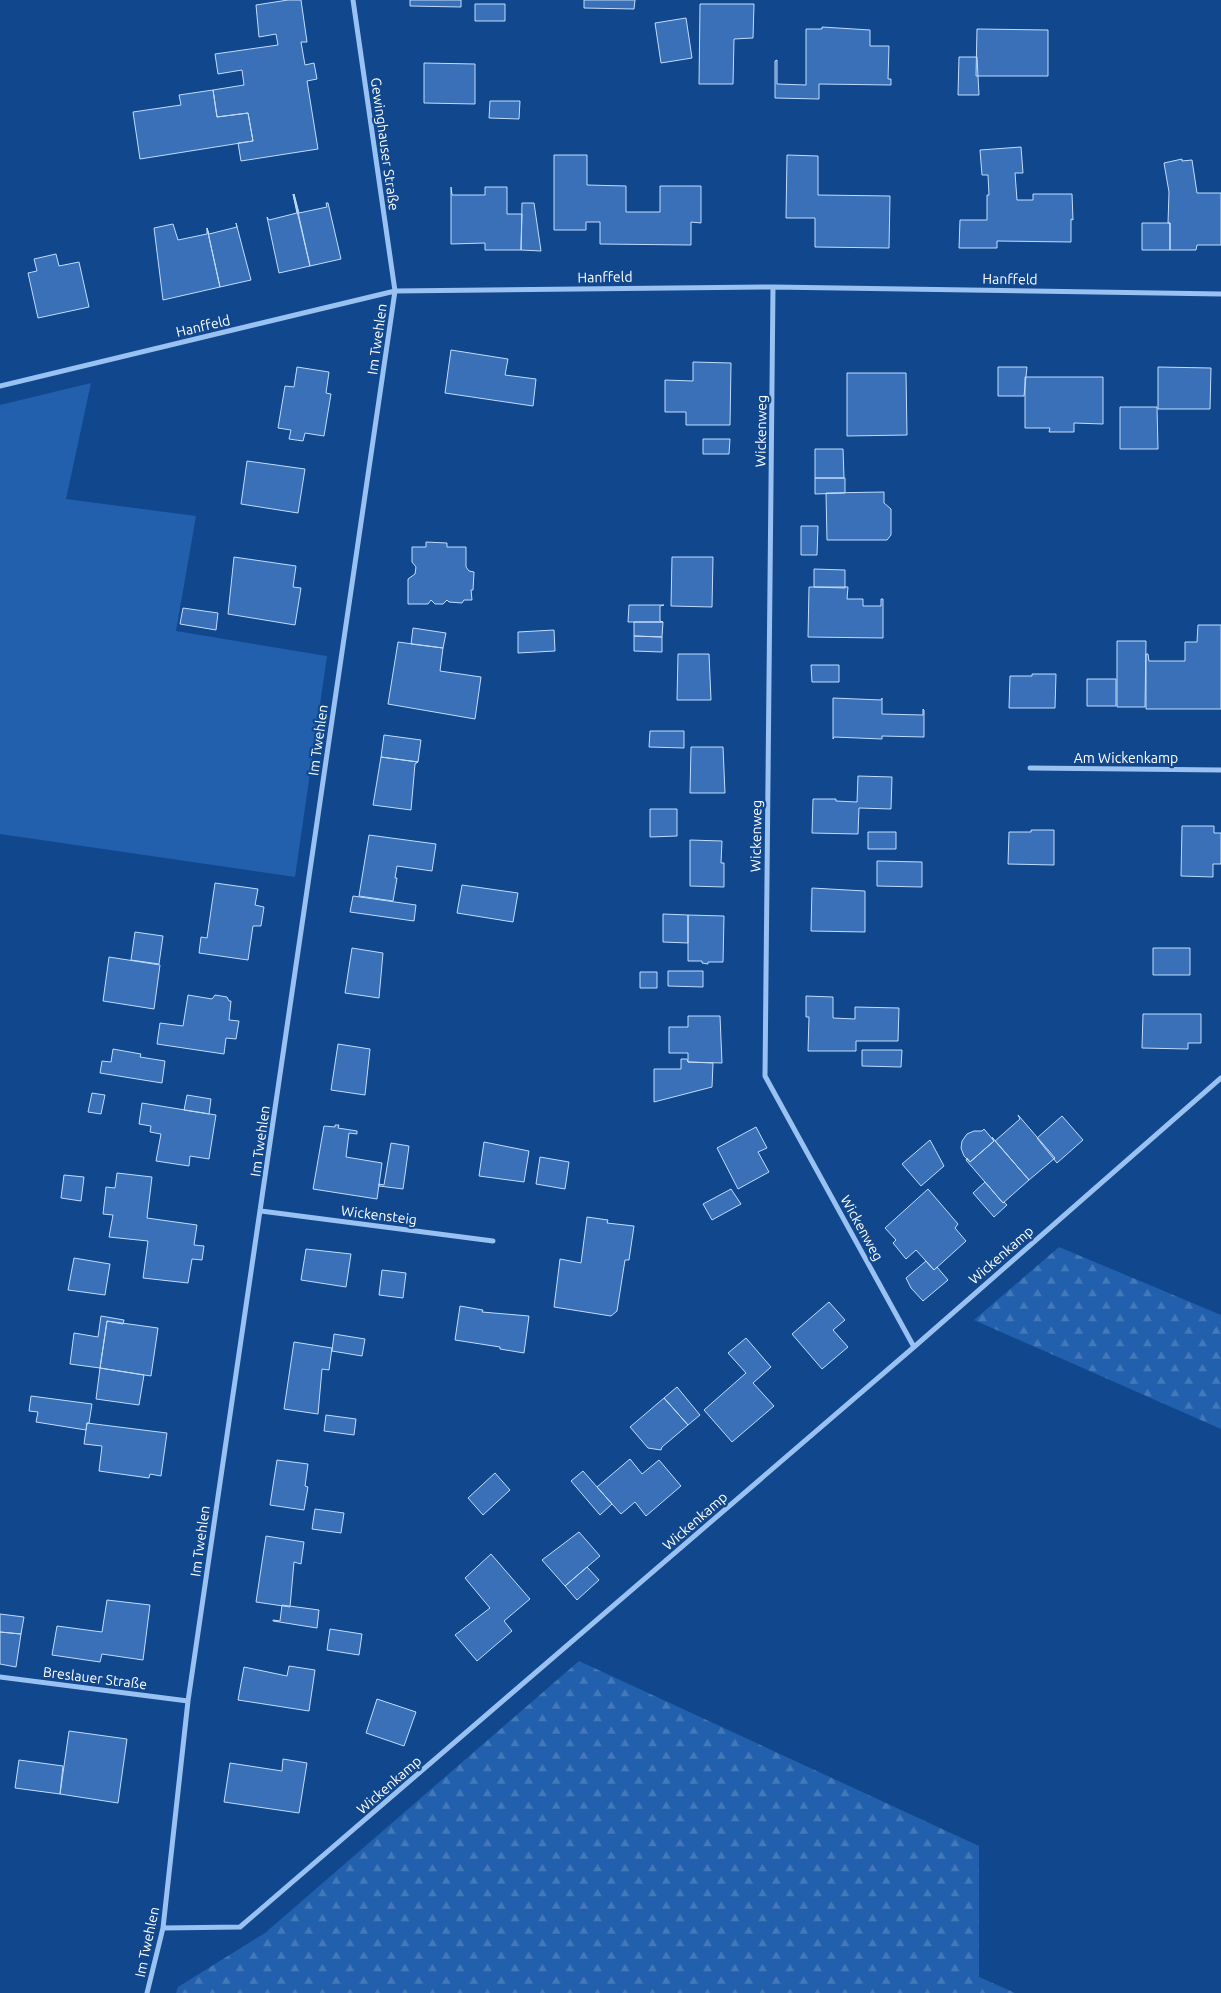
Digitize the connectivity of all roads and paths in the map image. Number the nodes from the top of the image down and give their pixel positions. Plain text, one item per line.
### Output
1 (352, 0) edge
2 (773, 287) junction
3 (395, 291) junction
4 (1221, 294) edge
5 (0, 386) edge
6 (1030, 768) dead end
7 (1221, 770) edge
8 (1221, 1078) edge
9 (261, 1211) junction
10 (493, 1241) dead end
11 (914, 1347) junction
12 (0, 1677) edge
13 (188, 1701) junction
14 (164, 1928) junction
15 (147, 1993) edge

1 - 3 street, Gewinghauser Straße
2 - 3 street, Hanffeld
2 - 4 street, Hanffeld
2 - 11 street, Wickenweg
3 - 5 street, Hanffeld
3 - 9 street, Im Twehlen
6 - 7 street, Am Wickenkamp
8 - 11 street, Wickenkamp
9 - 10 street, Wickensteig
9 - 13 street, Im Twehlen
11 - 14 street, Wickenkamp
12 - 13 street, Breslauer Straße
13 - 14 street, Im Twehlen
14 - 15 street, Im Twehlen

